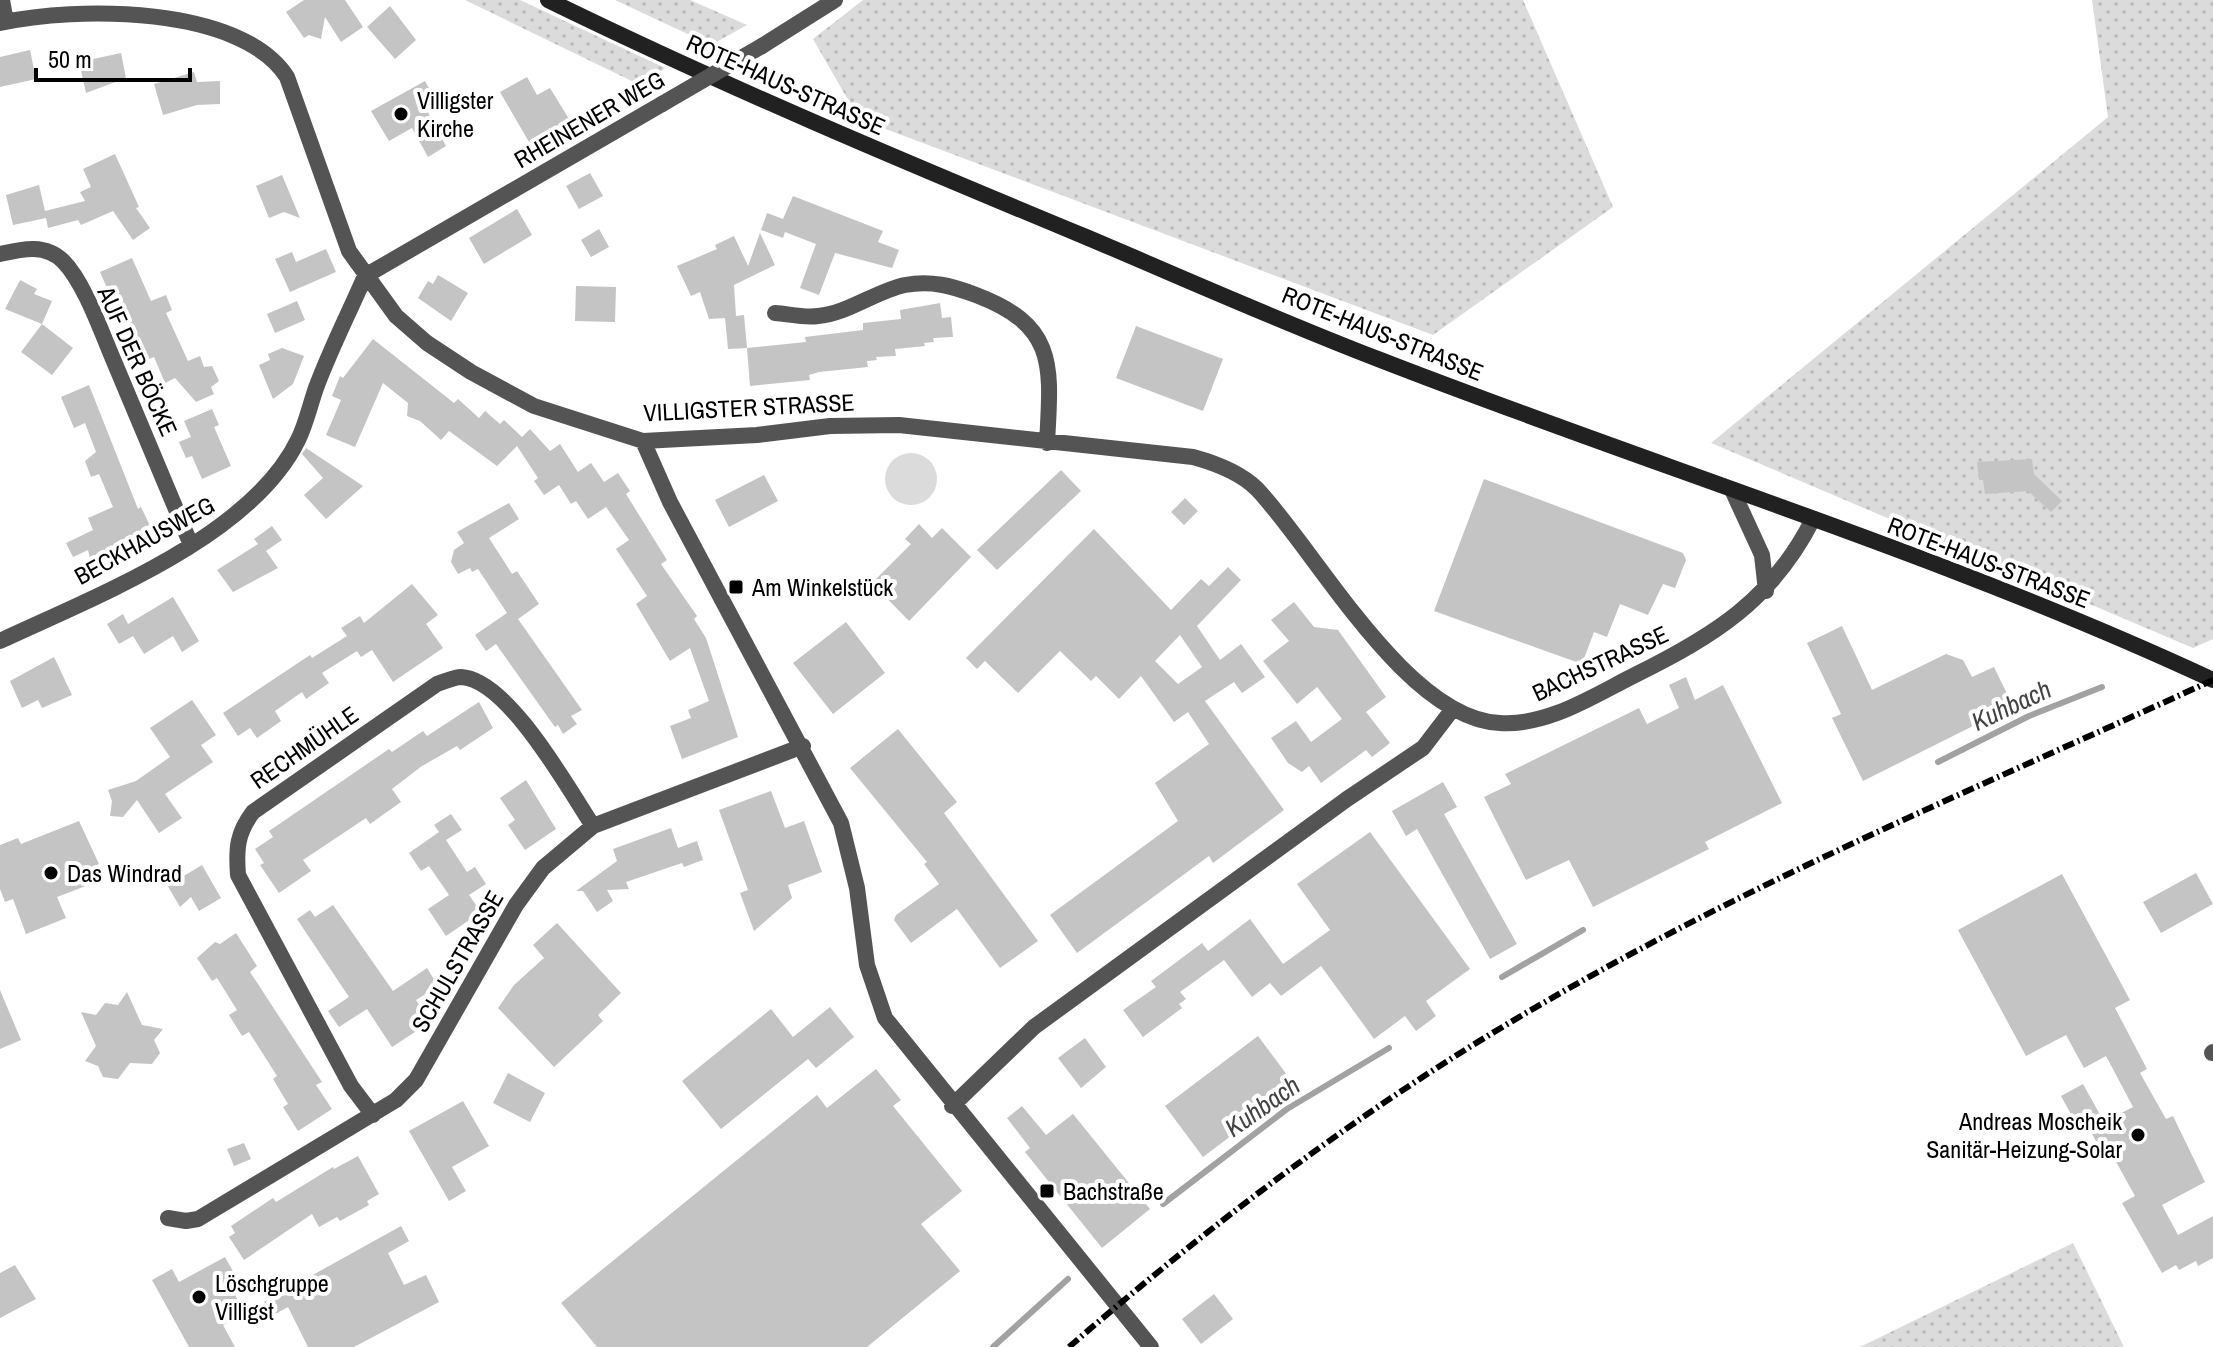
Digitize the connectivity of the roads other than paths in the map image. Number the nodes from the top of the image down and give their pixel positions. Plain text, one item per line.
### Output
1 (2, 0) edge
2 (548, 0) edge
3 (835, 0) edge
4 (3, 22) edge
5 (0, 254) edge
6 (365, 276) junction
7 (775, 313) dead end
8 (643, 441) junction
9 (1047, 443) junction
10 (1733, 492) junction
11 (1813, 519) junction
12 (191, 545) junction
13 (1766, 591) junction
14 (0, 641) edge
15 (2213, 680) edge
16 (1452, 710) junction
17 (803, 746) junction
18 (593, 826) junction
19 (952, 1106) junction
20 (373, 1115) junction
21 (168, 1218) dead end
22 (1151, 1347) edge

1 - 4 street
2 - 10 main road, ROTE-HAUS-STRASSE
3 - 6 street, RHEINENER WEG, bridge
4 - 6 street, VILLIGSTER STRASSE
5 - 12 street, AUF DER BÖCKE
6 - 8 street, VILLIGSTER STRASSE
6 - 12 street, BECKHAUSWEG
7 - 9 street
8 - 9 street, VILLIGSTER STRASSE
8 - 17 street
9 - 16 street, VILLIGSTER STRASSE
10 - 11 main road, ROTE-HAUS-STRASSE
10 - 13 street
11 - 13 street, BACHSTRASSE
11 - 15 main road, ROTE-HAUS-STRASSE
12 - 14 street, BECKHAUSWEG
13 - 16 street, BACHSTRASSE
16 - 19 street
17 - 18 street, SCHULSTRASSE
17 - 19 street
18 - 20 street, SCHULSTRASSE
18 - 20 street, RECHMÜHLE
19 - 22 street
20 - 21 street, SCHULSTRASSE

